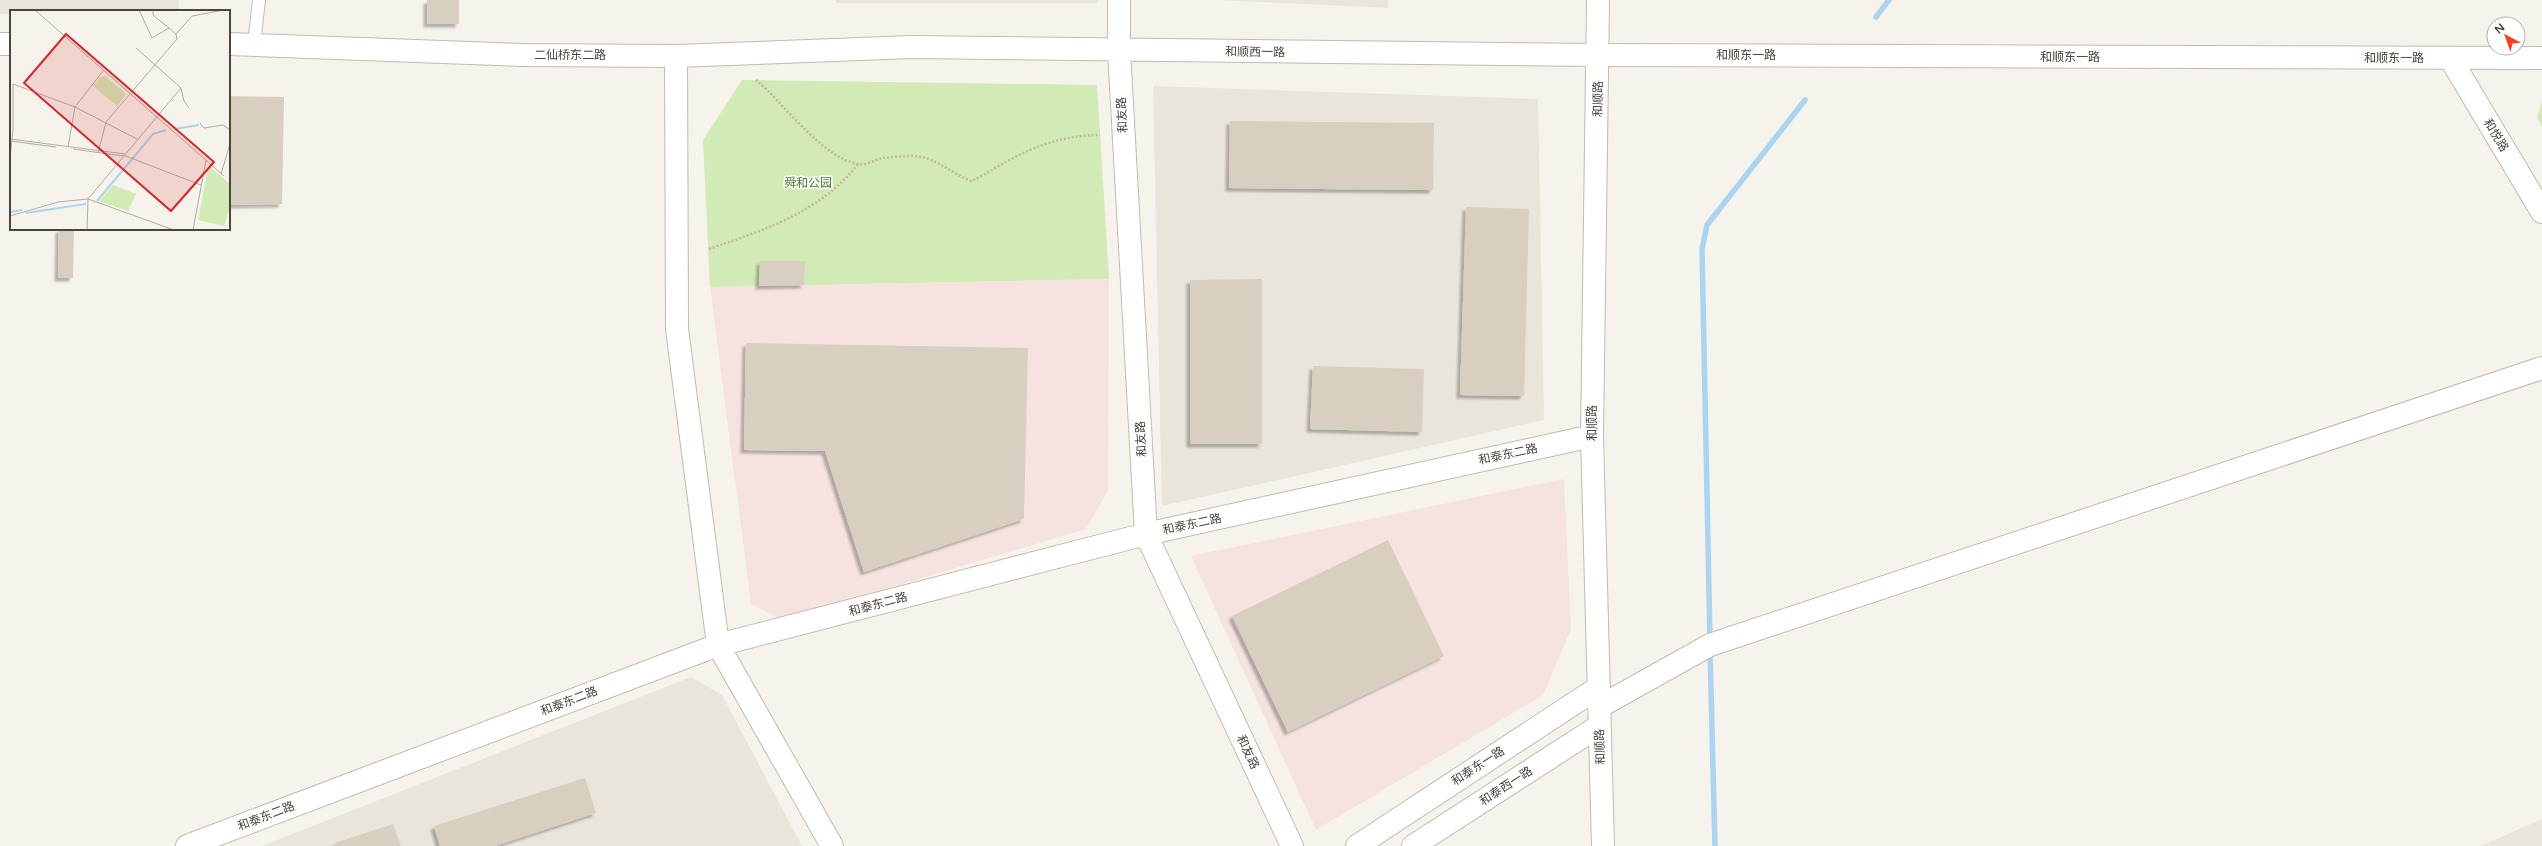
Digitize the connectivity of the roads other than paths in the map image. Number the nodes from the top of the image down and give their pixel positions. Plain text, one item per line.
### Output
1 (259, 0) edge
2 (1119, 0) edge
3 (1598, 0) edge
4 (230, 44) edge
5 (254, 44) junction
6 (912, 47) joint
7 (1119, 50) junction
8 (1598, 55) junction
9 (676, 56) junction
10 (2450, 58) junction
11 (2542, 58) edge
12 (2542, 212) edge
13 (2542, 368) edge
14 (1592, 436) junction
15 (1146, 534) junction
16 (718, 645) junction
17 (1599, 706) junction
18 (186, 846) edge
19 (832, 846) edge
20 (1292, 846) edge
21 (1357, 846) edge
22 (1413, 846) edge
23 (1603, 846) edge

1 - 5 lane
2 - 7 street, 和友路
3 - 8 street, 和顺路
4 - 5 street, 二仙桥东二路
5 - 9 street, 二仙桥东二路
6 - 7 street, 和顺西一路
6 - 9 street, 二仙桥东二路
7 - 8 street, 和顺西一路
7 - 15 street, 和友路
8 - 10 street, 和顺东一路
8 - 14 street, 和顺路
9 - 16 street
10 - 11 street, 和顺东一路
10 - 12 street, 和悦路
13 - 17 street
14 - 15 street, 和泰东二路
14 - 17 street, 和顺路
15 - 16 street, 和泰东二路
15 - 20 street, 和友路
16 - 18 street, 和泰东二路
16 - 19 street
17 - 21 street, 和泰东一路
17 - 22 street, 和泰西一路
17 - 23 street, 和顺路

